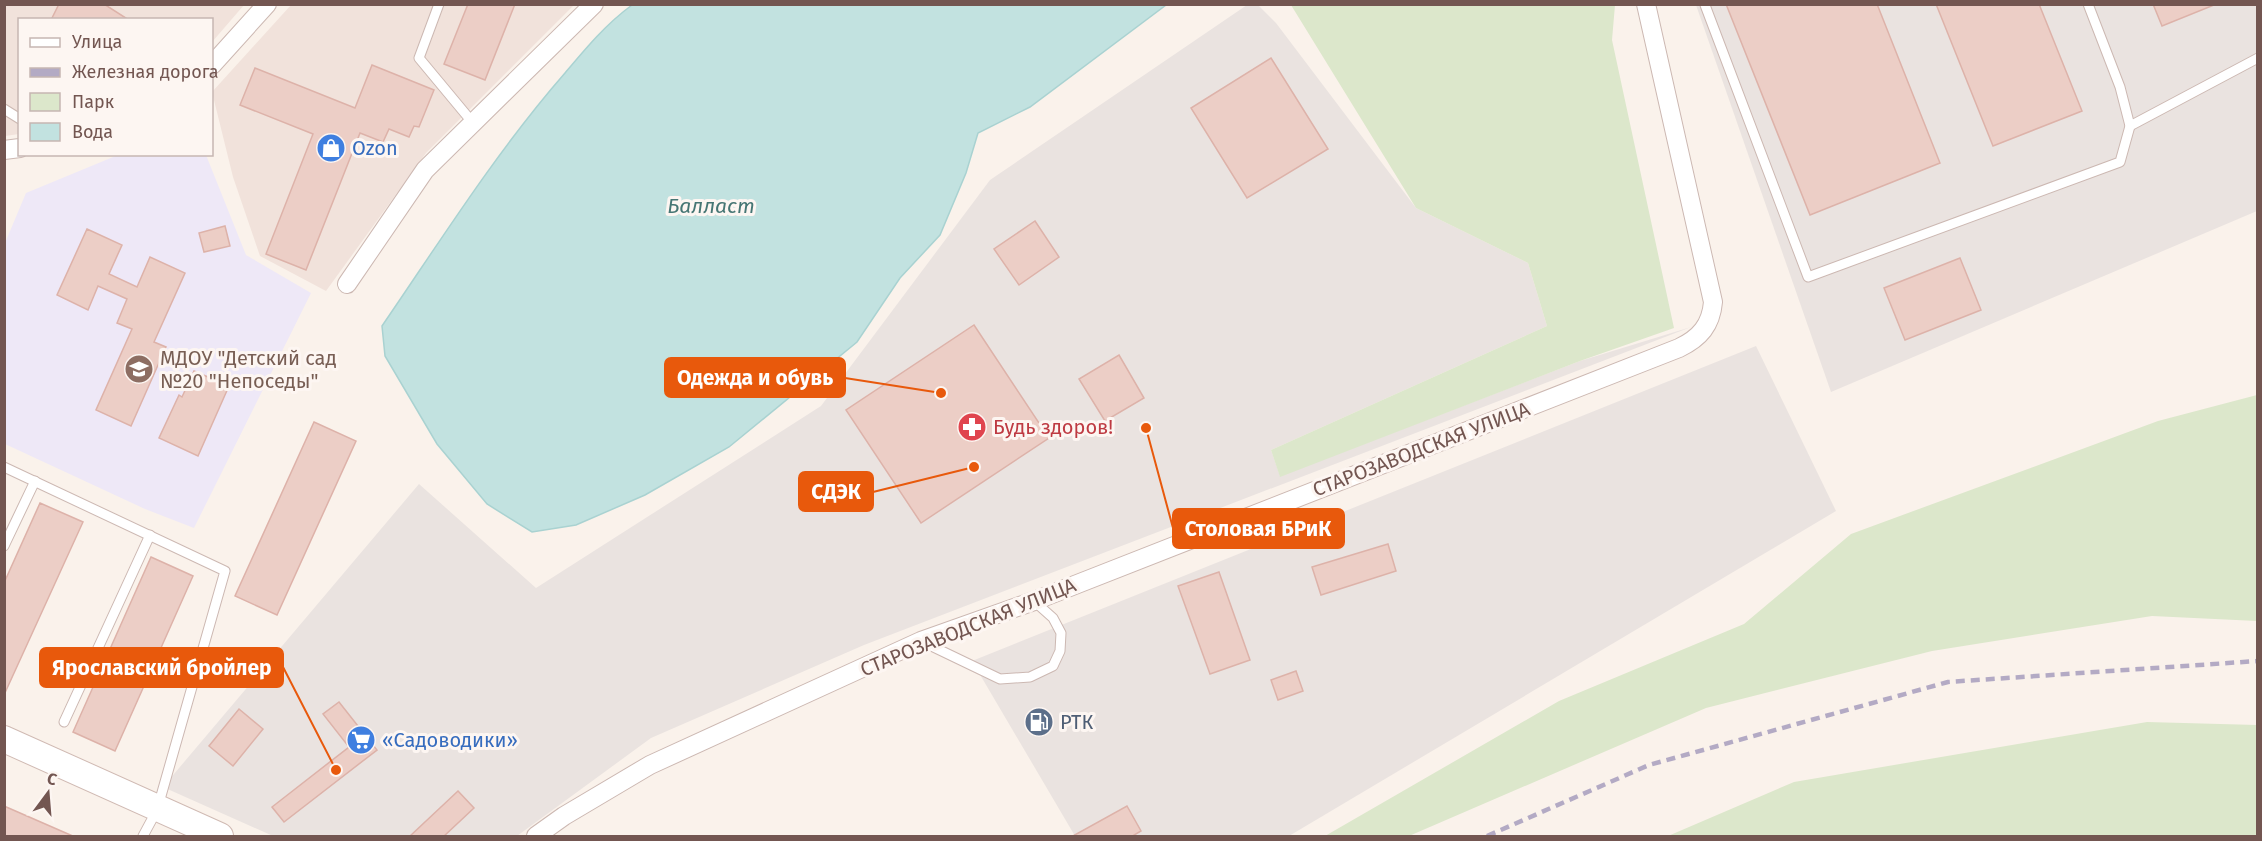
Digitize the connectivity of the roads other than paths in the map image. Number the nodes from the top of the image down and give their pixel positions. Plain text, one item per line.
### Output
1 (267, 4) edge
2 (439, 4) edge
3 (594, 4) edge
4 (1646, 4) edge
5 (2088, 4) edge
6 (1705, 5) edge
7 (2258, 58) edge
8 (213, 64) edge
9 (4, 109) edge
10 (18, 118) edge
11 (473, 123) junction
12 (2130, 126) junction
13 (347, 284) dead end
14 (4, 466) edge
15 (35, 481) junction
16 (150, 535) junction
17 (4, 546) edge
18 (1034, 601) junction
19 (921, 641) junction
20 (63, 722) dead end
21 (4, 739) edge
22 (157, 810) junction
23 (143, 837) edge
24 (220, 837) edge
25 (536, 837) edge

1 - 8 street
2 - 11 lane
3 - 11 street
4 - 18 street, СТАРОЗАВОДСКАЯ УЛИЦА
5 - 12 lane
6 - 12 lane
7 - 12 lane
9 - 10 lane
11 - 13 street
14 - 15 lane
15 - 16 lane
15 - 17 lane
16 - 20 lane
16 - 22 lane
18 - 19 street, СТАРОЗАВОДСКАЯ УЛИЦА
18 - 19 lane
19 - 25 street, СТАРОЗАВОДСКАЯ УЛИЦА
21 - 22 main road
22 - 23 lane
22 - 24 main road

